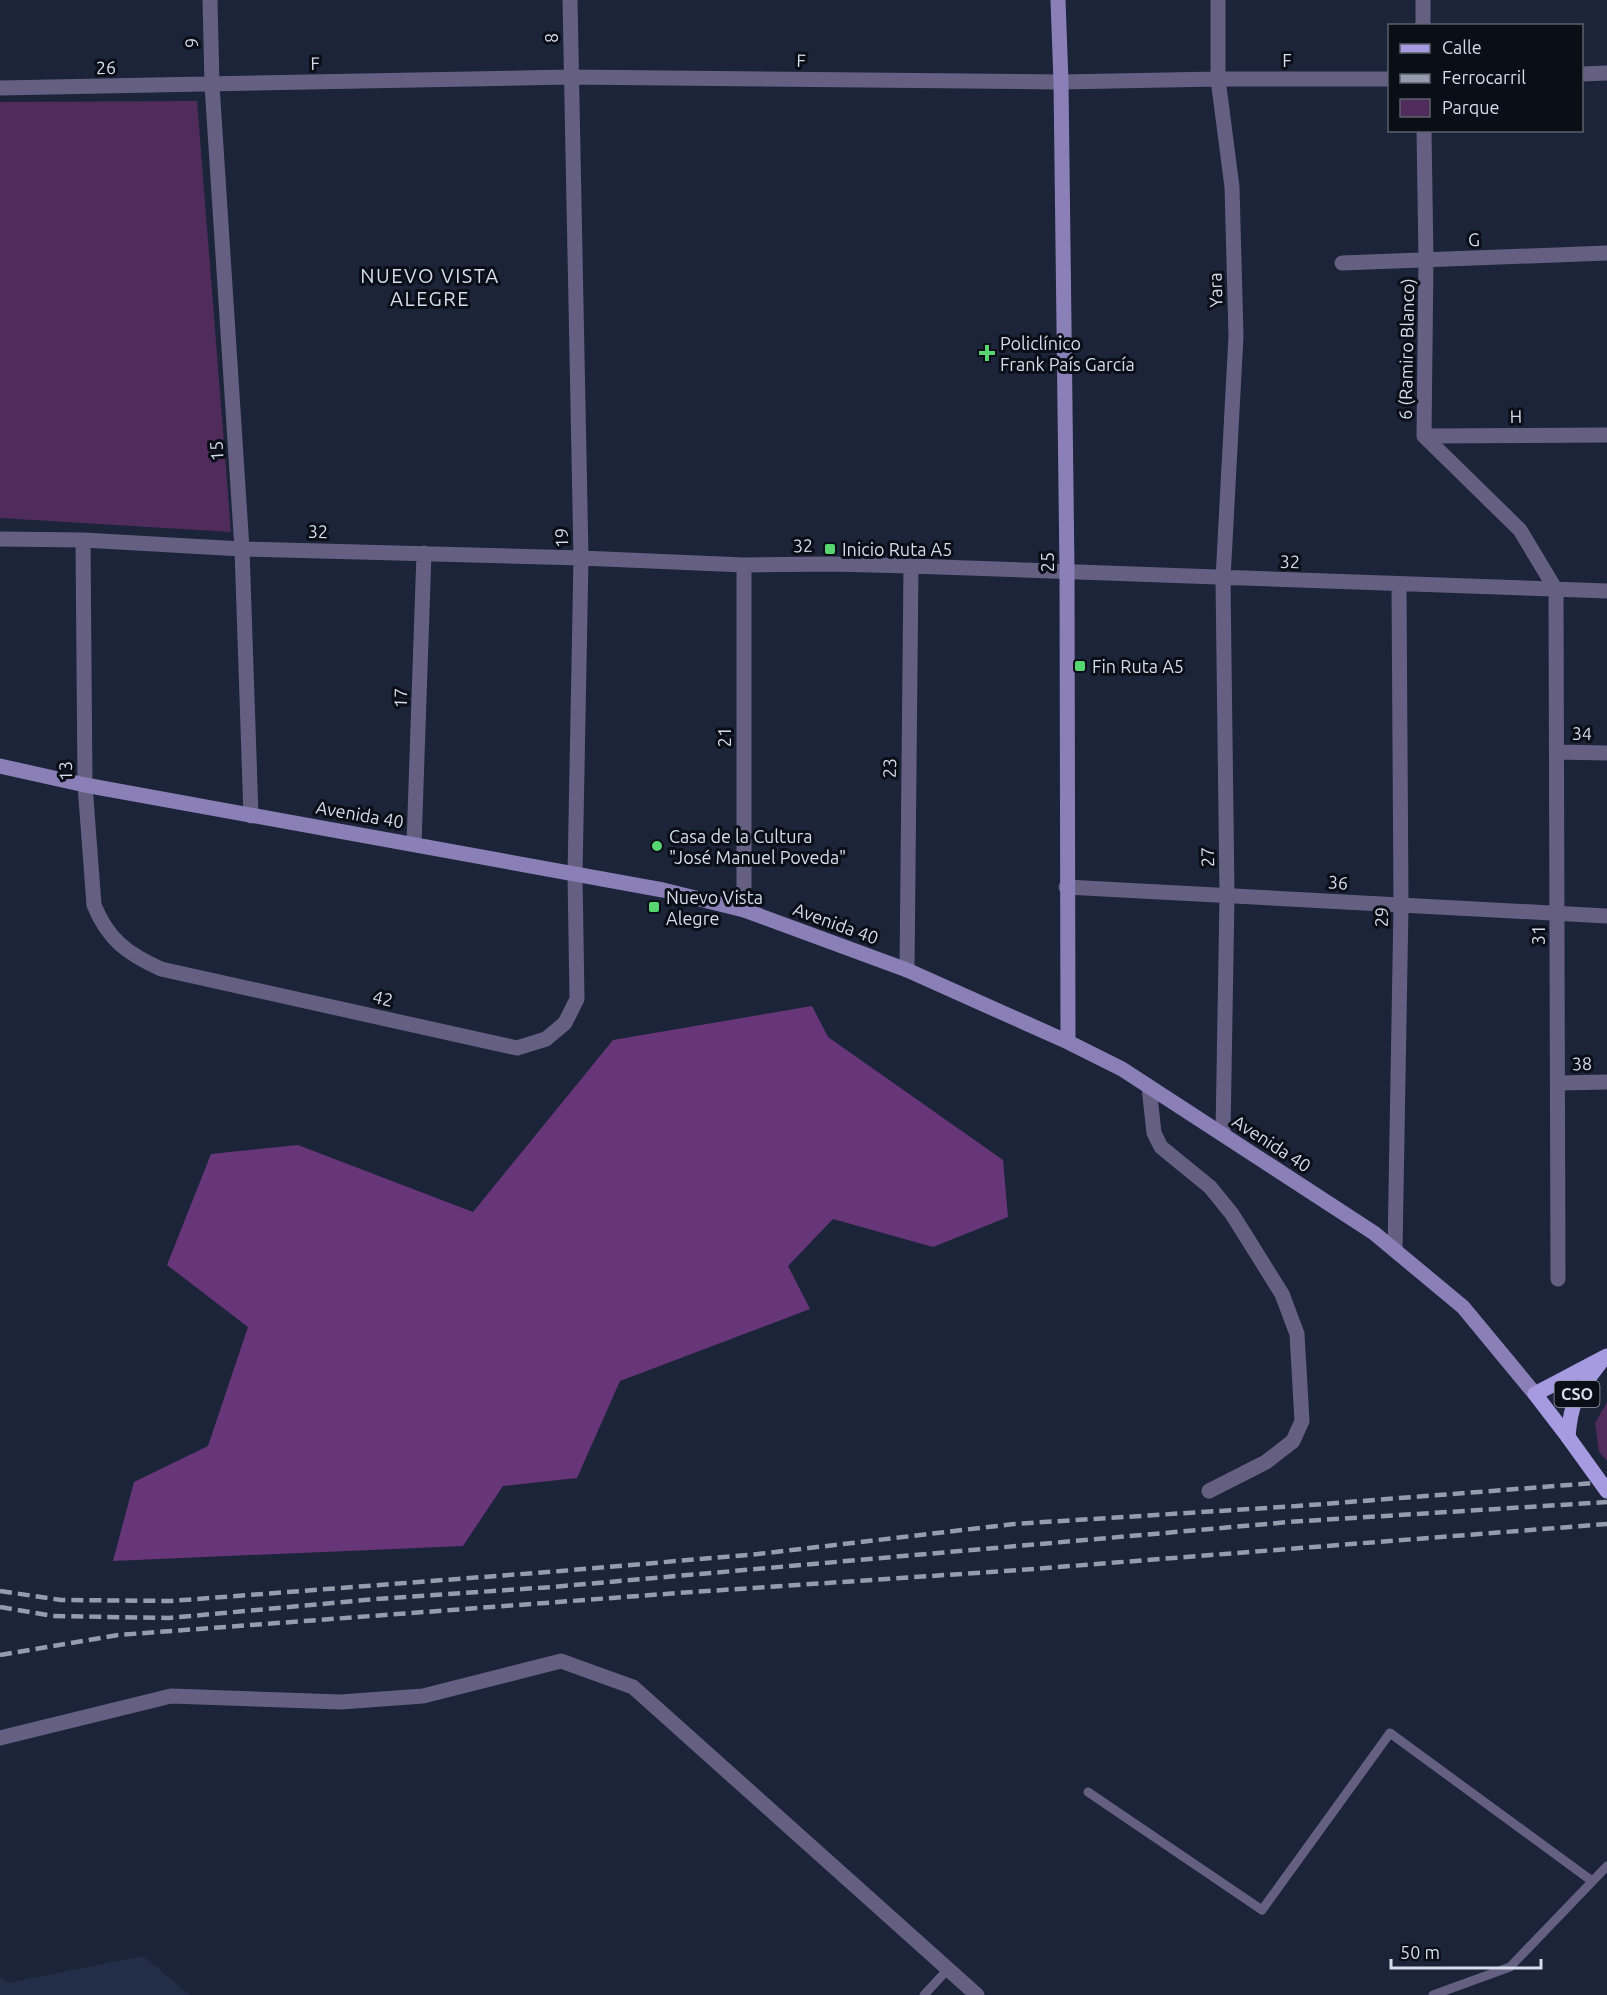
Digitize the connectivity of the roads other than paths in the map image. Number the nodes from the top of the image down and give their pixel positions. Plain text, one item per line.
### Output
1 (210, 0) edge
2 (570, 0) edge
3 (1058, 0) edge
4 (1218, 0) edge
5 (1423, 0) edge
6 (1423, 24) edge
7 (1607, 73) edge
8 (1583, 74) edge
9 (570, 76) junction
10 (1218, 79) junction
11 (1388, 79) edge
12 (1061, 82) junction
13 (212, 85) junction
14 (0, 88) edge
15 (1424, 132) edge
16 (1607, 253) edge
17 (1426, 260) junction
18 (1341, 263) dead end
19 (1607, 435) edge
20 (1425, 436) junction
21 (0, 539) edge
22 (83, 540) junction
23 (242, 549) junction
24 (424, 553) junction
25 (581, 558) junction
26 (744, 565) junction
27 (911, 566) junction
28 (1067, 572) junction
29 (1224, 579) junction
30 (1399, 585) junction
31 (1556, 590) junction
32 (1607, 591) edge
33 (1557, 752) junction
34 (1607, 753) edge
35 (0, 766) edge
36 (85, 785) junction
37 (251, 816) junction
38 (414, 844) junction
39 (575, 875) junction
40 (1066, 887) junction
41 (1227, 895) junction
42 (1401, 906) junction
43 (744, 910) junction
44 (1557, 914) junction
45 (1607, 916) edge
46 (161, 969) joint
47 (907, 970) junction
48 (577, 999) joint
49 (1068, 1042) junction
50 (1607, 1082) edge
51 (1558, 1083) junction
52 (1149, 1086) junction
53 (1222, 1134) junction
54 (1395, 1250) junction
55 (1558, 1279) dead end
56 (1606, 1357) edge
57 (1535, 1394) junction
58 (1568, 1437) junction
59 (1209, 1491) dead end
60 (1607, 1491) edge
61 (0, 1738) edge
62 (1088, 1792) dead end
63 (1607, 1866) edge
64 (1593, 1881) junction
65 (949, 1968) junction
66 (924, 1995) edge
67 (977, 1995) edge
68 (1433, 1995) edge

1 - 13 street, 9
2 - 9 street, 8
3 - 12 main road, 25
4 - 10 street, Yara
5 - 6 street
7 - 8 street
9 - 12 street, F
9 - 13 street, F
9 - 25 street, 19
10 - 11 street, F
10 - 12 street, F
10 - 29 street, Yara
12 - 28 main road, 25
13 - 14 street, 26
13 - 23 street, 15
15 - 17 street, 6 (Ramiro Blanco)
16 - 17 street, G
17 - 18 street, G
17 - 20 street, 6 (Ramiro Blanco)
19 - 20 street, H
20 - 31 street, 6 (Ramiro Blanco)
21 - 22 street, 32
22 - 23 street, 32
22 - 36 street, 13
23 - 24 street, 32
23 - 37 street, 15
24 - 25 street, 32
24 - 38 street, 17
25 - 26 street, 32
25 - 39 street, 19
26 - 27 street, 32
26 - 43 street, 21
27 - 28 street, 32
27 - 47 street, 23
28 - 29 street, 32
28 - 40 main road, 25
29 - 30 street, 32
29 - 41 street, 27
30 - 31 street, 32
30 - 42 street, 29
31 - 32 street, 32
31 - 33 street, 31
33 - 34 street, 34
33 - 44 street, 31
35 - 36 main road, Avenida 40
36 - 37 main road, Avenida 40
36 - 46 street, 13
37 - 38 main road, Avenida 40
38 - 39 main road, Avenida 40
39 - 43 main road, Avenida 40
39 - 48 street, 19
40 - 41 street, 36
40 - 49 main road, 25
41 - 42 street, 36
41 - 53 street, 27
42 - 44 street, 36
42 - 54 street, 29
43 - 47 main road, Avenida 40
44 - 45 street, 36
44 - 51 street, 31
46 - 48 street, 42
47 - 49 main road, Avenida 40
49 - 52 main road, Avenida 40
50 - 51 street, 38
51 - 55 street, 31
52 - 53 main road, Avenida 40
52 - 59 street
53 - 54 main road, Avenida 40
54 - 57 main road, Avenida 40
56 - 57 main road, CSO
56 - 58 main road, CSO
57 - 58 main road, CSO
58 - 60 main road, CSO, bridge
61 - 65 street
62 - 64 lane
63 - 64 lane
64 - 68 lane
65 - 66 lane
65 - 67 street

